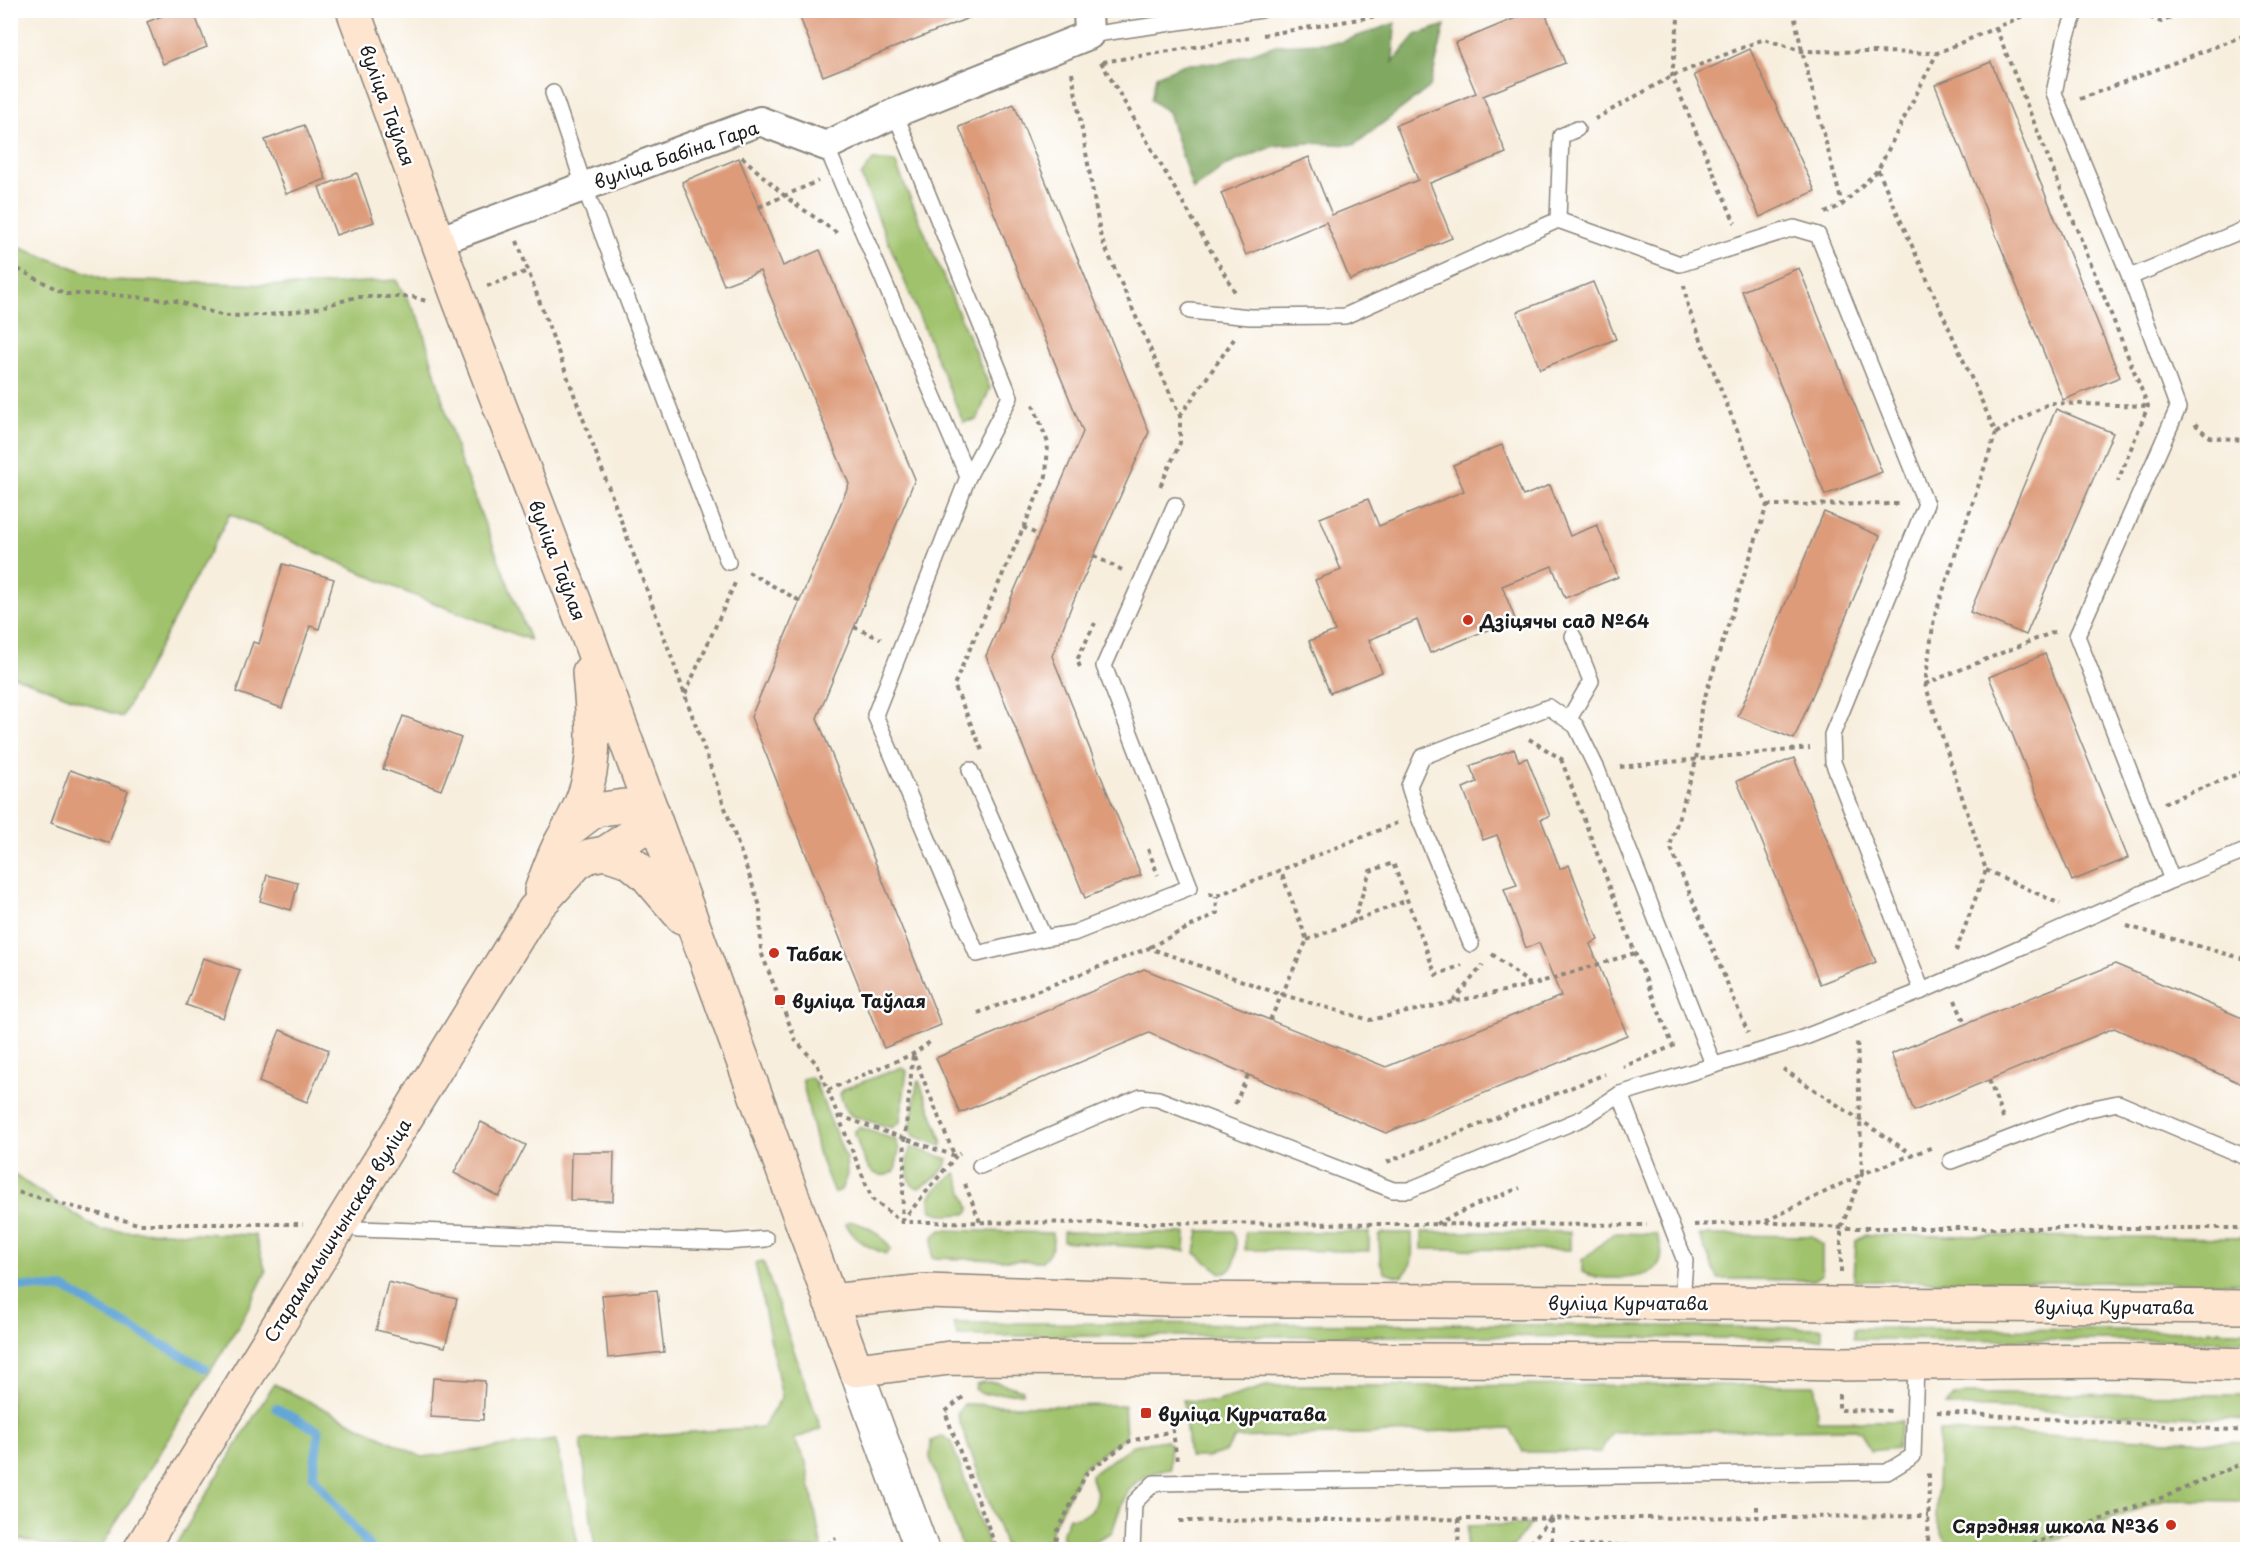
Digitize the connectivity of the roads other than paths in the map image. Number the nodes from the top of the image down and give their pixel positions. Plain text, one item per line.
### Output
1 (353, 10) edge
2 (1261, 10) edge
3 (2076, 10) edge
4 (1089, 23) edge
5 (553, 93) dead end
6 (895, 113) junction
7 (1577, 129) road end
8 (826, 146) junction
9 (584, 186) junction
10 (1558, 220) junction
11 (2247, 228) edge
12 (438, 241) junction
13 (2130, 277) junction
14 (1190, 311) dead end
15 (968, 477) junction
16 (1175, 505) dead end
17 (735, 566) road end
18 (587, 634) junction
19 (1573, 636) dead end
20 (1569, 719) junction
21 (970, 770) dead end
22 (652, 811) junction
23 (570, 829) junction
24 (2247, 850) edge
25 (605, 853) junction
26 (2172, 880) junction
27 (534, 910) junction
28 (695, 932) junction
29 (1044, 938) junction
30 (1471, 944) dead end
31 (1922, 991) junction
32 (1713, 1064) junction
33 (1620, 1094) junction
34 (2247, 1158) edge
35 (1951, 1161) dead end
36 (980, 1166) road end
37 (339, 1224) junction
38 (766, 1239) dead end
39 (830, 1301) junction
40 (1682, 1302) junction
41 (2247, 1306) edge
42 (1916, 1364) junction
43 (2247, 1365) edge
44 (856, 1370) junction
45 (140, 1550) edge
46 (922, 1550) edge
47 (1132, 1550) edge

1 - 12 main road, вуліца Таўлая
2 - 4 lane
3 - 13 lane
4 - 6 street
5 - 9 lane
6 - 8 street
6 - 15 lane
7 - 10 lane
8 - 9 street, вуліца Бабіна Гара
8 - 15 lane
9 - 12 street, вуліца Бабіна Гара
9 - 17 lane
10 - 14 lane
10 - 31 lane
11 - 13 lane
12 - 18 main road, вуліца Таўлая
13 - 26 lane
15 - 29 lane
16 - 29 lane
18 - 22 main road, вуліца Таўлая
18 - 23 main road
19 - 20 lane
20 - 30 lane
20 - 32 lane
21 - 29 lane
22 - 23 main road
22 - 25 main road
22 - 28 main road, вуліца Таўлая
23 - 27 main road
24 - 26 lane
25 - 27 main road
25 - 28 main road
26 - 31 lane
27 - 37 main road, Старамалышчынская вуліца
28 - 39 main road, вуліца Таўлая
31 - 32 lane
32 - 33 lane
33 - 36 lane
33 - 40 lane
34 - 35 lane
37 - 38 lane
37 - 45 main road, Старамалышчынская вуліца
39 - 40 main road, вуліца Курчатава
39 - 44 main road, вуліца Таўлая
40 - 41 main road, вуліца Курчатава
42 - 43 main road
42 - 44 main road
42 - 47 lane
44 - 46 street, вуліца Таўлая

